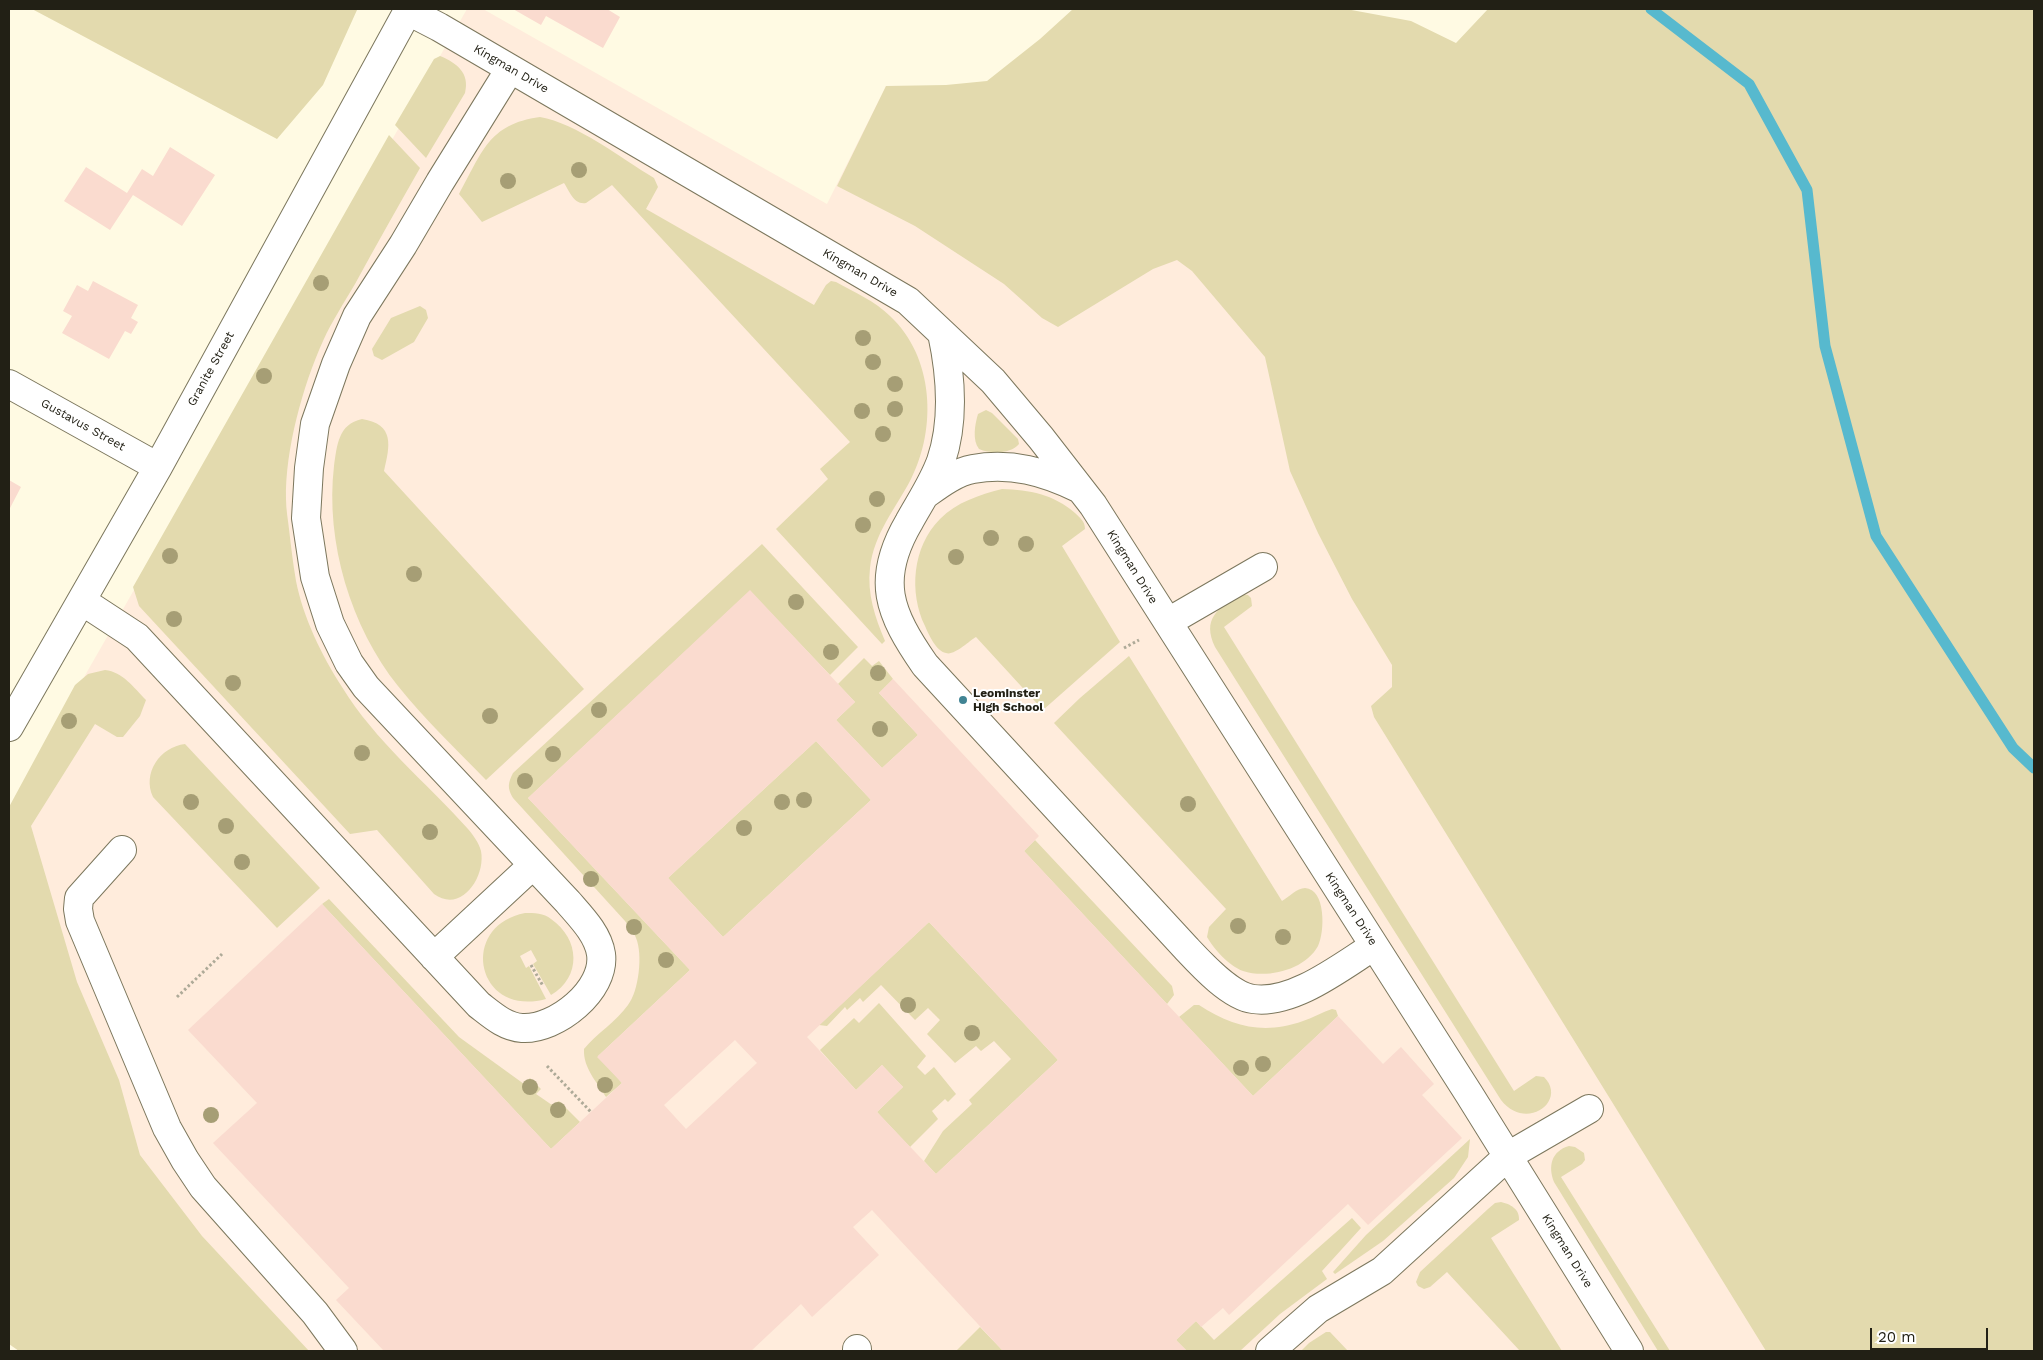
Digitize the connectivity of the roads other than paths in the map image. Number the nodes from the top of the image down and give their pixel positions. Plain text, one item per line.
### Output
1 (408, 10) edge
2 (510, 69) junction
3 (942, 333) junction
4 (9, 384) edge
5 (158, 466) junction
6 (1081, 490) junction
7 (926, 494) junction
8 (1262, 567) dead end
9 (82, 601) junction
10 (1168, 622) junction
11 (9, 727) edge
12 (122, 850) dead end
13 (533, 865) junction
14 (1374, 946) junction
15 (434, 957) junction
16 (1589, 1109) dead end
17 (1508, 1156) junction
18 (343, 1351) edge
19 (1270, 1351) edge
20 (1629, 1351) edge

1 - 2 street, Kingman Drive
1 - 5 street, Granite Street
2 - 3 street, Kingman Drive
2 - 13 street
3 - 6 street, Kingman Drive
3 - 7 street
4 - 5 street, Gustavus Street
5 - 9 street, Granite Street
6 - 7 street
6 - 10 street, Kingman Drive
7 - 14 street
8 - 10 street
9 - 11 street, Granite Street
9 - 15 street
10 - 14 street, Kingman Drive
12 - 18 street
13 - 15 street
13 - 15 street
14 - 17 street, Kingman Drive
16 - 17 street
17 - 19 street
17 - 20 street, Kingman Drive

